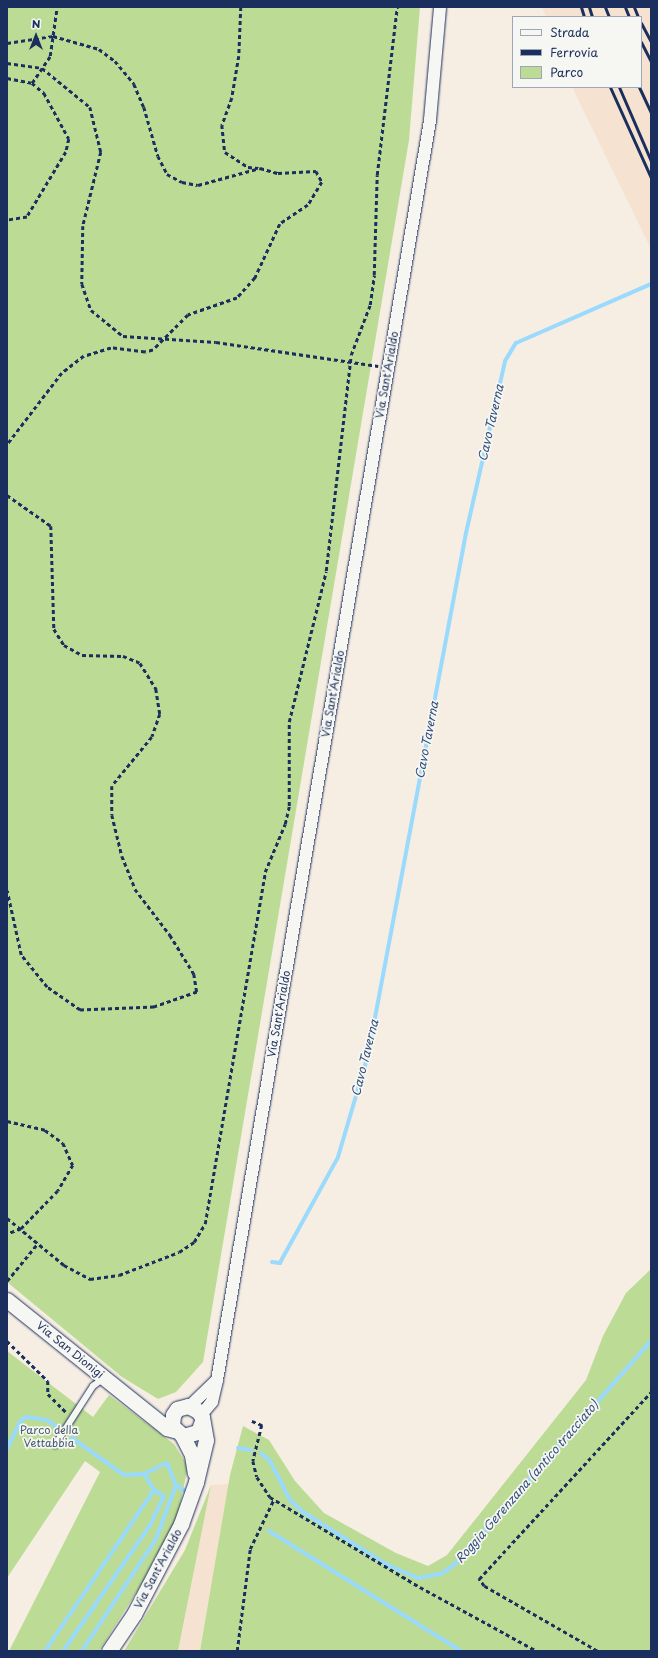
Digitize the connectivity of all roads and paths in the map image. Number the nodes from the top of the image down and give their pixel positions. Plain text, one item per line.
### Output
1 (57, 7) edge
2 (241, 7) edge
3 (397, 7) edge
4 (440, 7) edge
5 (53, 36) junction
6 (7, 43) edge
7 (7, 63) edge
8 (42, 68) junction
9 (7, 78) edge
10 (32, 83) junction
11 (260, 168) junction
12 (7, 220) edge
13 (164, 340) junction
14 (350, 364) junction
15 (388, 367) junction
16 (7, 445) edge
17 (7, 495) edge
18 (7, 891) edge
19 (7, 1121) edge
20 (7, 1218) edge
21 (21, 1229) junction
22 (7, 1234) edge
23 (38, 1243) junction
24 (7, 1281) edge
25 (7, 1300) edge
26 (7, 1341) edge
27 (104, 1378) junction
28 (651, 1392) edge
29 (134, 1399) junction
30 (174, 1412) junction
31 (72, 1414) junction
32 (198, 1414) junction
33 (252, 1421) dead end
34 (178, 1433) junction
35 (55, 1445) dead end
36 (196, 1482) junction
37 (274, 1499) junction
38 (109, 1651) edge
39 (237, 1651) edge
40 (537, 1651) edge
41 (597, 1651) edge

1 - 5 path
2 - 11 path
3 - 14 path
4 - 15 street, Via Sant'Arialdo
5 - 6 path
5 - 8 path
5 - 11 path
7 - 8 path
8 - 10 path
8 - 13 path
9 - 10 path
10 - 12 path
11 - 13 path
13 - 14 path
13 - 16 path
14 - 15 path
14 - 23 path
15 - 32 street, Via Sant'Arialdo
17 - 18 path
19 - 21 path
20 - 21 path
21 - 22 path
21 - 23 path
23 - 24 path
25 - 27 street, Via San Dionigi
26 - 31 path
27 - 29 street, Via San Dionigi
27 - 31 lane
28 - 41 path
29 - 30 street, Via San Dionigi
29 - 34 street, Via San Dionigi
30 - 32 street, Via Sant'Arialdo
30 - 34 street, Via Sant'Arialdo
31 - 35 lane
32 - 34 street, Via Sant'Arialdo
32 - 36 street, Via Sant'Arialdo
33 - 37 path
34 - 36 street, Via Sant'Arialdo
36 - 38 street, Via Sant'Arialdo
37 - 39 path
37 - 40 path

